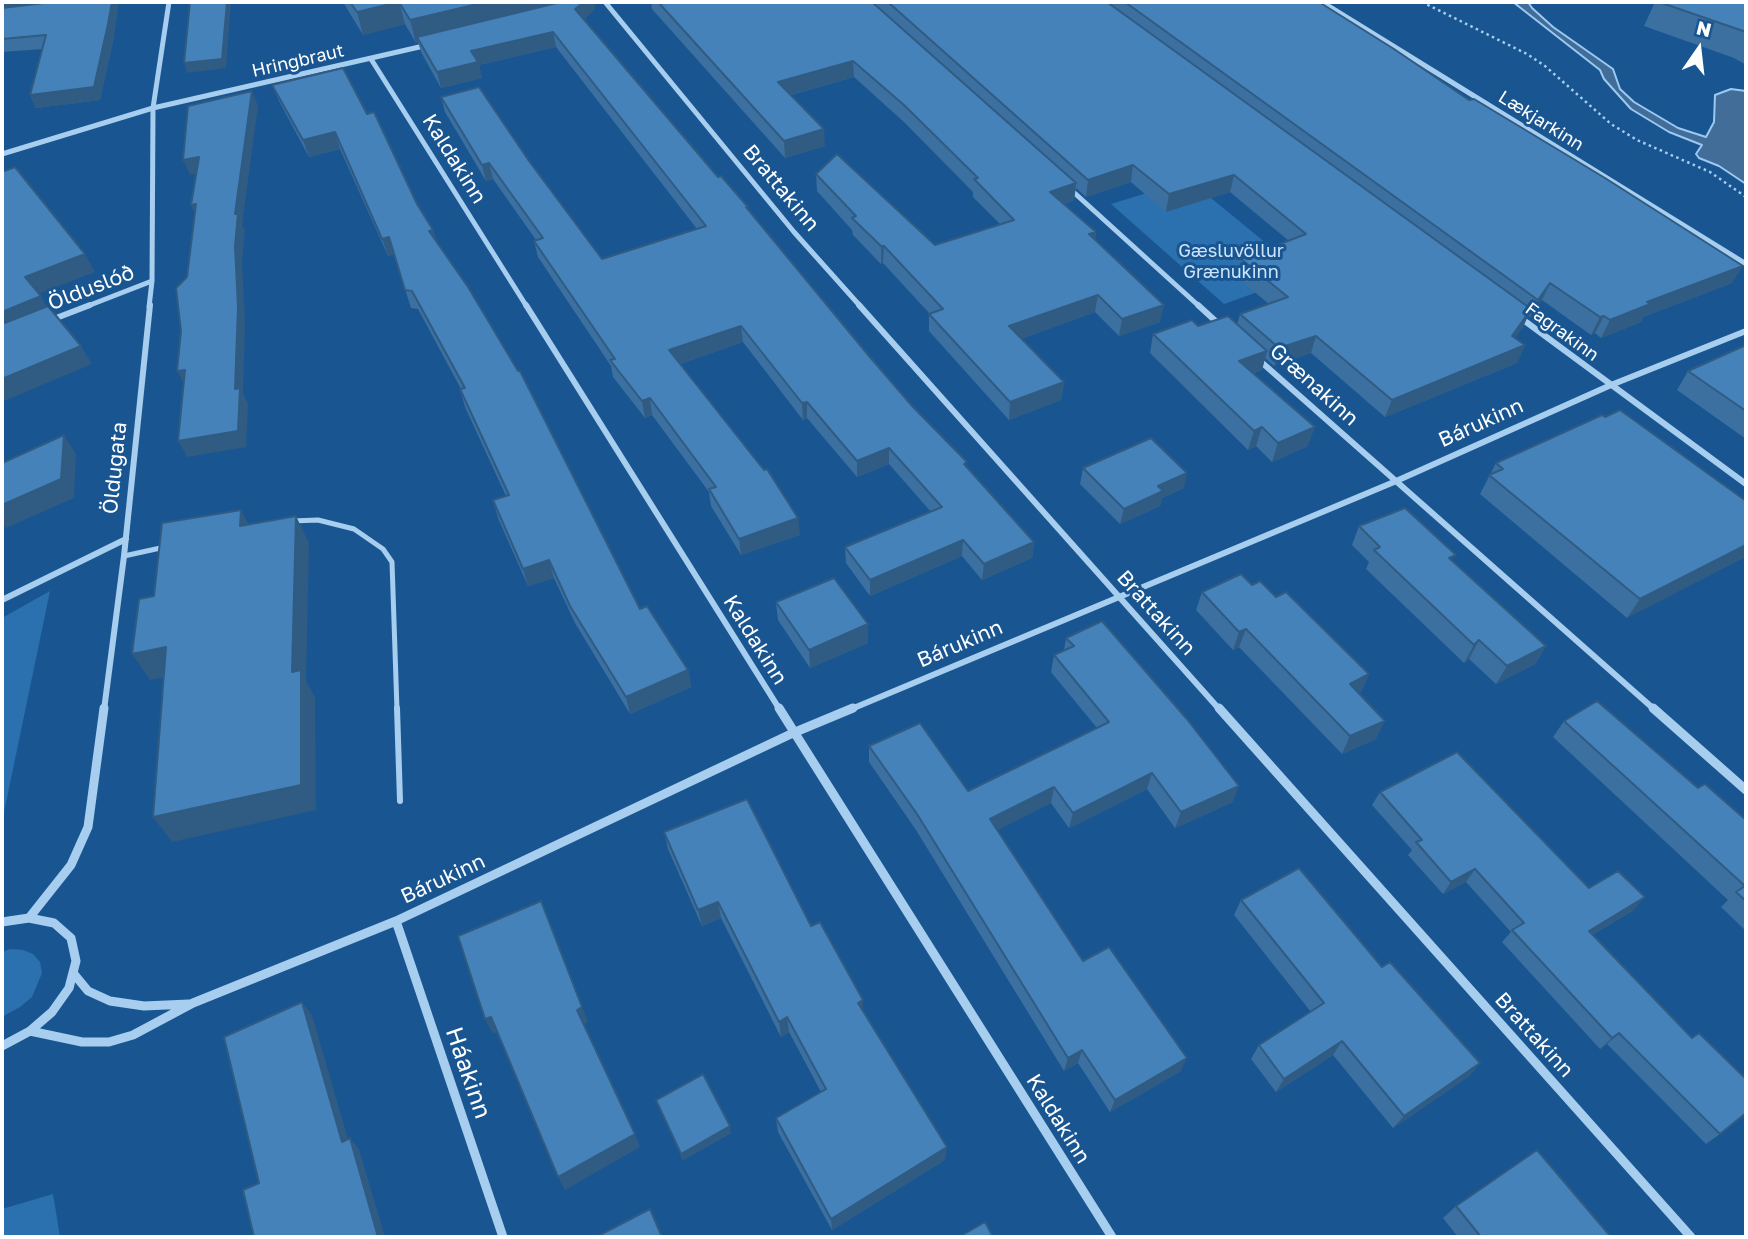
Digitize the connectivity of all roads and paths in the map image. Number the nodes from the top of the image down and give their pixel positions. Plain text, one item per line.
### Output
1 (169, 2) edge
2 (605, 2) edge
3 (1322, 2) edge
4 (1422, 2) edge
5 (435, 43) edge
6 (371, 59) junction
7 (153, 108) junction
8 (2, 155) edge
9 (1067, 186) edge
10 (1746, 197) edge
11 (1746, 264) edge
12 (152, 281) junction
13 (1511, 311) edge
14 (39, 325) edge
15 (1746, 331) edge
16 (1230, 334) edge
17 (1251, 352) edge
18 (1611, 385) junction
19 (1394, 482) junction
20 (1746, 484) edge
21 (284, 523) edge
22 (126, 540) junction
23 (177, 545) edge
24 (124, 556) junction
25 (1118, 597) junction
26 (2, 600) edge
27 (793, 733) junction
28 (1746, 790) edge
29 (400, 801) dead end
30 (29, 918) junction
31 (396, 921) junction
32 (2, 922) edge
33 (74, 974) junction
34 (193, 1003) junction
35 (30, 1031) junction
36 (3, 1046) edge
37 (503, 1237) edge
38 (1112, 1237) edge
39 (1691, 1237) edge

1 - 7 street, Öldugata
2 - 25 street, Brattakinn
3 - 11 street, Lækjarkinn
4 - 10 path
5 - 6 street, Hringbraut
6 - 7 street, Hringbraut
6 - 27 street, Kaldakinn
7 - 8 street, Hringbraut
7 - 12 street, Öldugata
9 - 16 street
12 - 14 street, Ölduslóð
12 - 22 street, Öldugata
13 - 18 street, Fagrakinn
15 - 18 street, Bárukinn
17 - 19 street, Grænakinn
18 - 19 street, Bárukinn
18 - 20 street, Fagrakinn
19 - 25 street, Bárukinn
19 - 28 street, Grænakinn
21 - 29 lane
22 - 24 street, Öldugata
22 - 26 street
23 - 24 lane
24 - 30 street, Öldugata
25 - 27 street, Bárukinn
25 - 39 street, Brattakinn
27 - 31 street, Bárukinn
27 - 38 street, Kaldakinn
30 - 32 street
30 - 33 street
31 - 34 street, Bárukinn
31 - 37 street, Háakinn
33 - 34 street, Bárukinn
33 - 35 street
34 - 35 street, Bárukinn
35 - 36 street

